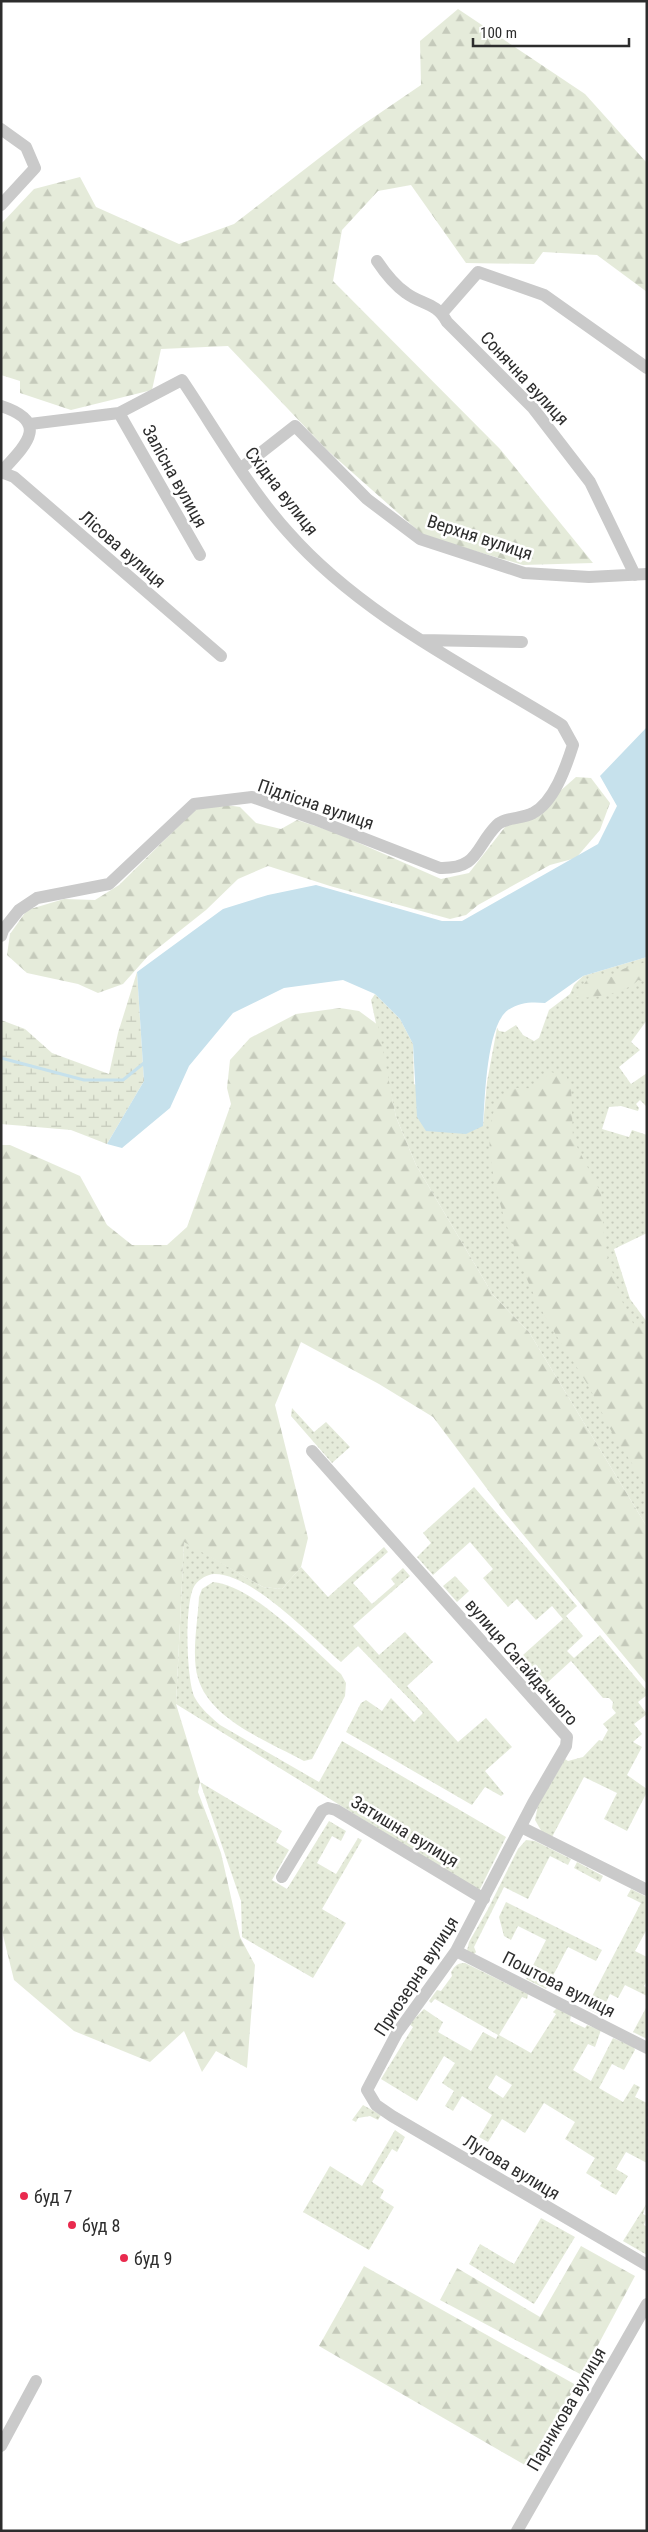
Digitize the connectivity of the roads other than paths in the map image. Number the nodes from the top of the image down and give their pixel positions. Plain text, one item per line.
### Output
1 (1, 129) edge
2 (1, 205) edge
3 (377, 261) dead end
4 (443, 312) junction
5 (647, 368) edge
6 (1, 406) edge
7 (119, 413) junction
8 (30, 424) junction
9 (240, 468) junction
10 (2, 471) edge
11 (200, 555) dead end
12 (641, 575) edge
13 (422, 640) junction
14 (522, 642) dead end
15 (221, 656) dead end
16 (563, 774) joint
17 (1, 936) edge
18 (312, 1451) dead end
19 (522, 1827) junction
20 (282, 1877) dead end
21 (647, 1890) edge
22 (484, 1899) junction
23 (456, 1951) junction
24 (647, 2048) edge
25 (367, 2090) joint
26 (647, 2265) edge
27 (647, 2304) edge
28 (36, 2381) dead end
29 (1, 2446) edge
30 (517, 2531) edge

1 - 2 street
3 - 4 street, Сонячна вулиця
4 - 5 street
4 - 12 street, Сонячна вулиця
6 - 8 street
7 - 8 street
7 - 9 street, Східна вулиця
7 - 11 street, Залісна вулиця
8 - 10 street
9 - 12 street, Верхня вулиця
9 - 13 street, Східна вулиця
10 - 15 street, Лісова вулиця
13 - 14 street
13 - 16 street, Східна вулиця
16 - 17 street, Підлісна вулиця
18 - 19 street, вулиця Сагайдачного
19 - 21 street
19 - 22 street, Приозерна вулиця
20 - 22 street, Затишна вулиця
22 - 23 street, Приозерна вулиця
23 - 24 street, Поштова вулиця
23 - 25 street, Приозерна вулиця
25 - 26 street, Лугова вулиця
27 - 30 street, Парникова вулиця
28 - 29 street

